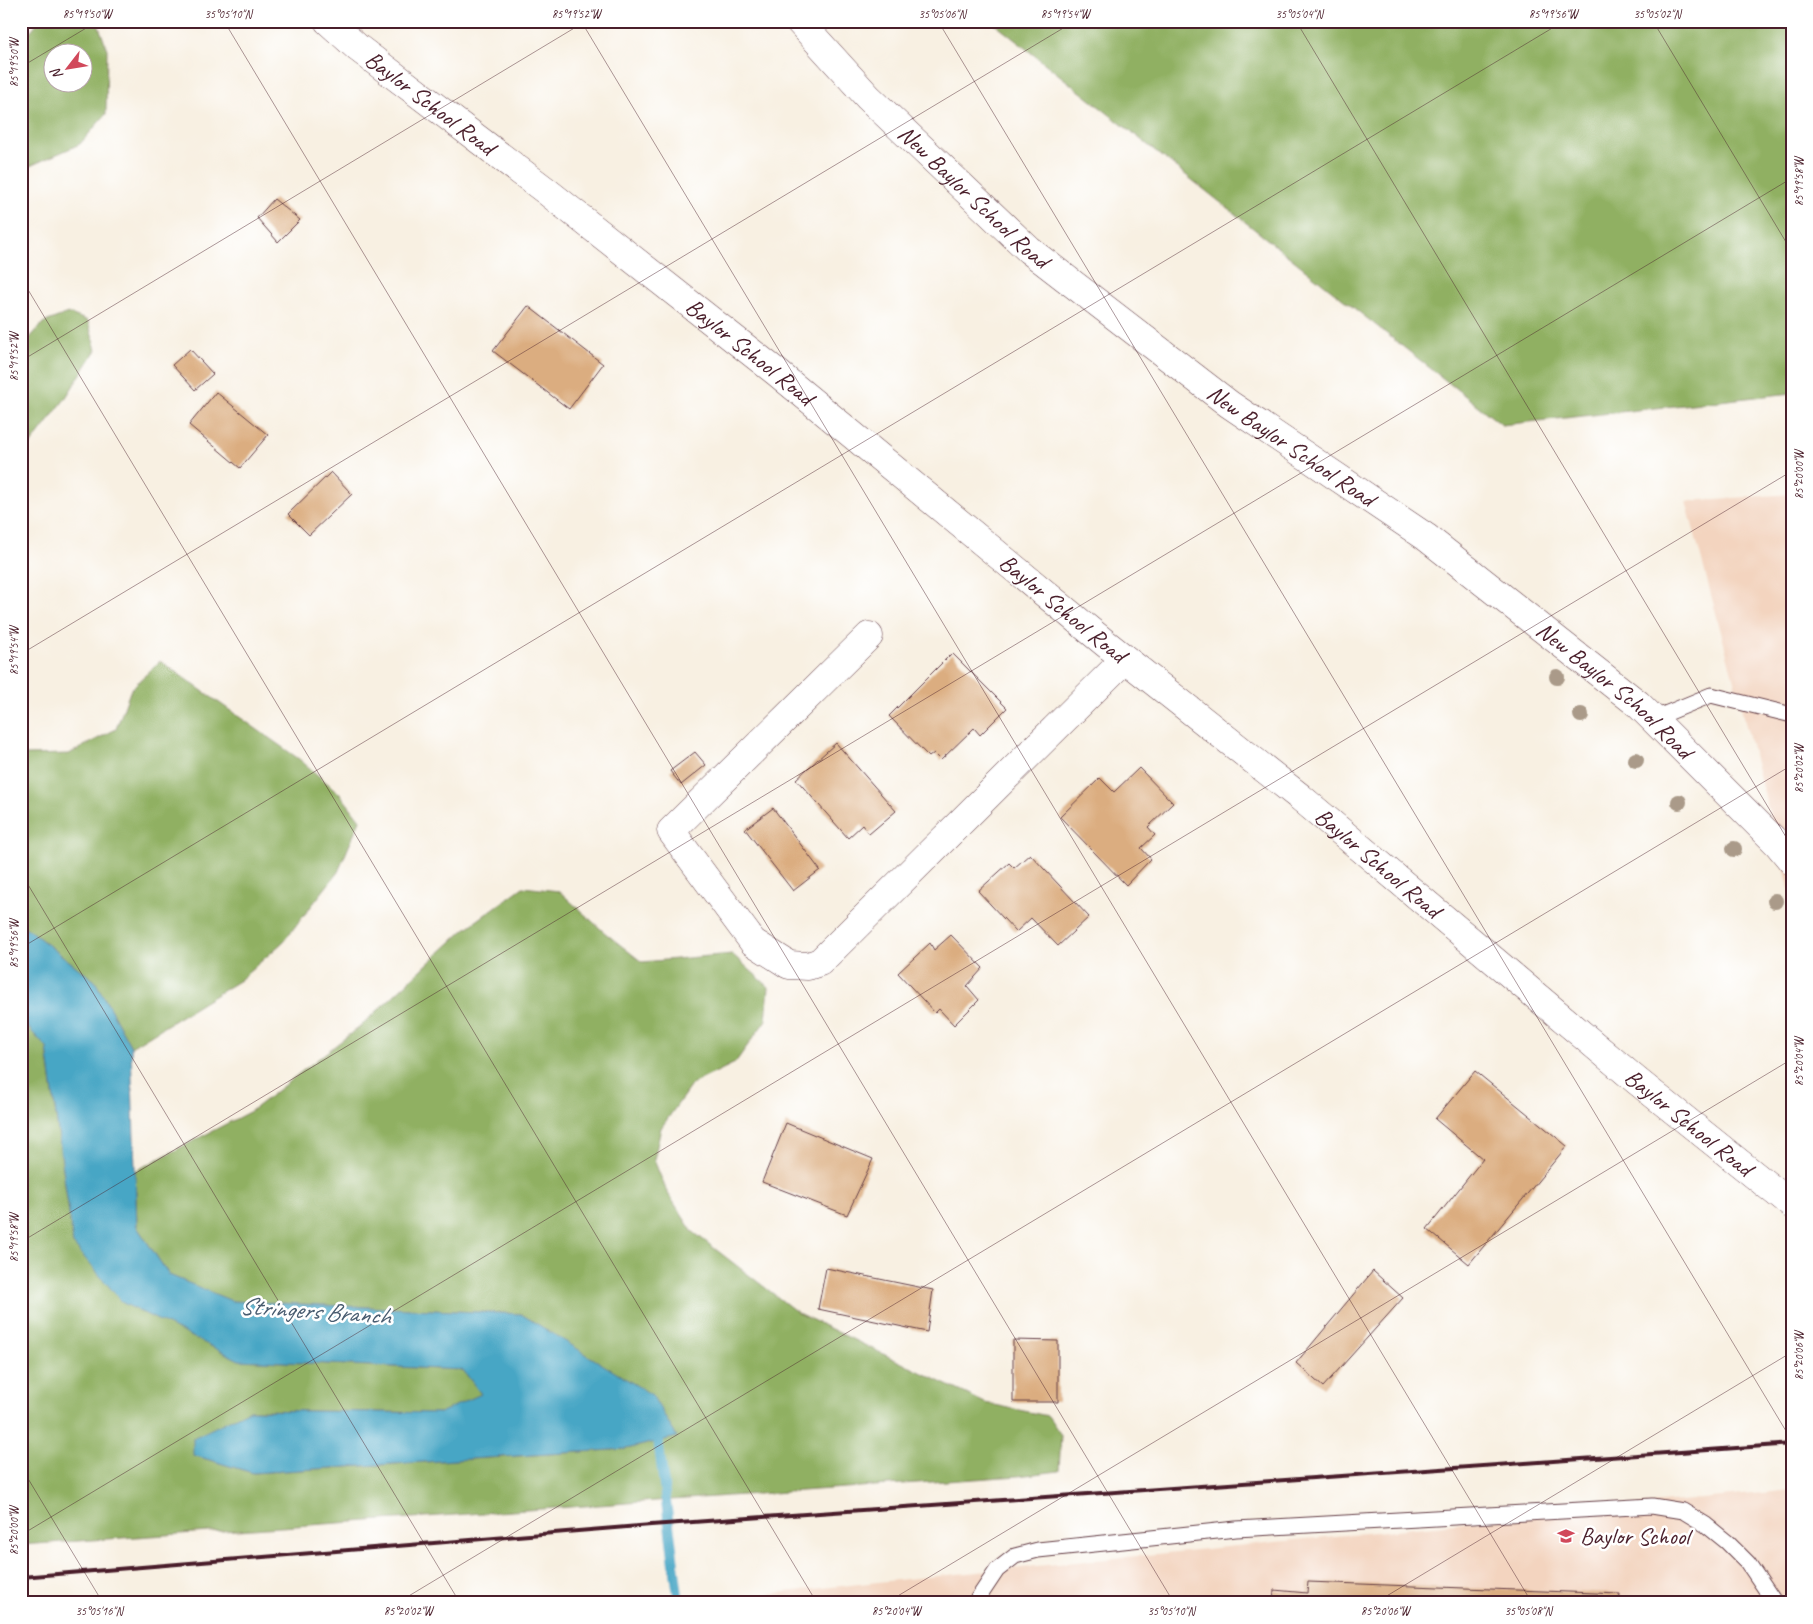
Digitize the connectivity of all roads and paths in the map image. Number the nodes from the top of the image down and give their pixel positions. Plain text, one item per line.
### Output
1 (328, 21) edge
2 (799, 21) edge
3 (869, 636) dead end
4 (1125, 659) junction
5 (1792, 715) edge
6 (1653, 719) junction
7 (1792, 861) edge
8 (1792, 1205) edge
9 (975, 1603) edge
10 (1775, 1603) edge

1 - 4 street, Baylor School Road
2 - 6 street, New Baylor School Road
3 - 4 street
4 - 8 street, Baylor School Road
5 - 6 lane
6 - 7 street, New Baylor School Road
9 - 10 lane

